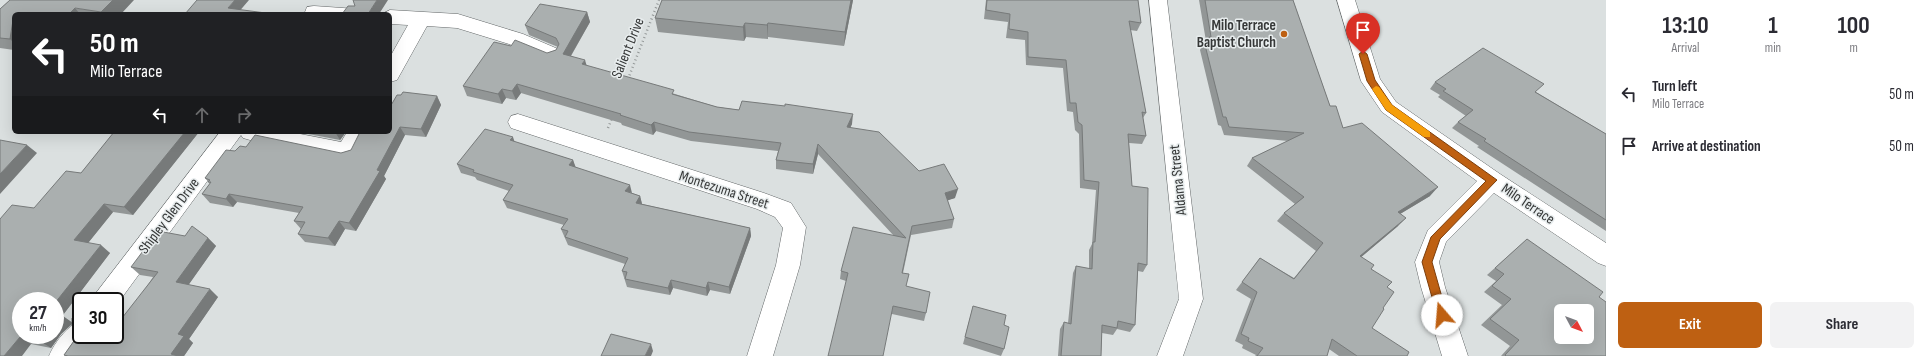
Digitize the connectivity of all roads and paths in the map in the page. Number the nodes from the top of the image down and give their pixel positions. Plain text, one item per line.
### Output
1 (659, 0) edge
2 (1158, 0) edge
3 (1346, 0) edge
4 (313, 8) edge
5 (338, 12) edge
6 (392, 17) edge
7 (421, 19) junction
8 (551, 54) edge
9 (392, 71) edge
10 (625, 85) edge
11 (614, 114) edge
12 (518, 122) dead end
13 (230, 134) edge
14 (260, 134) edge
15 (357, 134) edge
16 (600, 150) junction
17 (1492, 180) junction
18 (1606, 256) edge
19 (112, 292) edge
20 (72, 343) edge
21 (62, 356) edge
22 (760, 356) edge
23 (1170, 356) edge
24 (1455, 356) edge

1 - 10 path, Salient Drive
2 - 23 street, Aldama Street
3 - 17 street, Milo Terrace
4 - 5 street
6 - 7 street
7 - 8 street
7 - 9 street
11 - 16 path
12 - 16 street, Montezuma Street
13 - 19 street, Shipley Glen Drive
14 - 15 street
16 - 22 street, Montezuma Street
17 - 18 street, Milo Terrace
17 - 24 street
20 - 21 street

